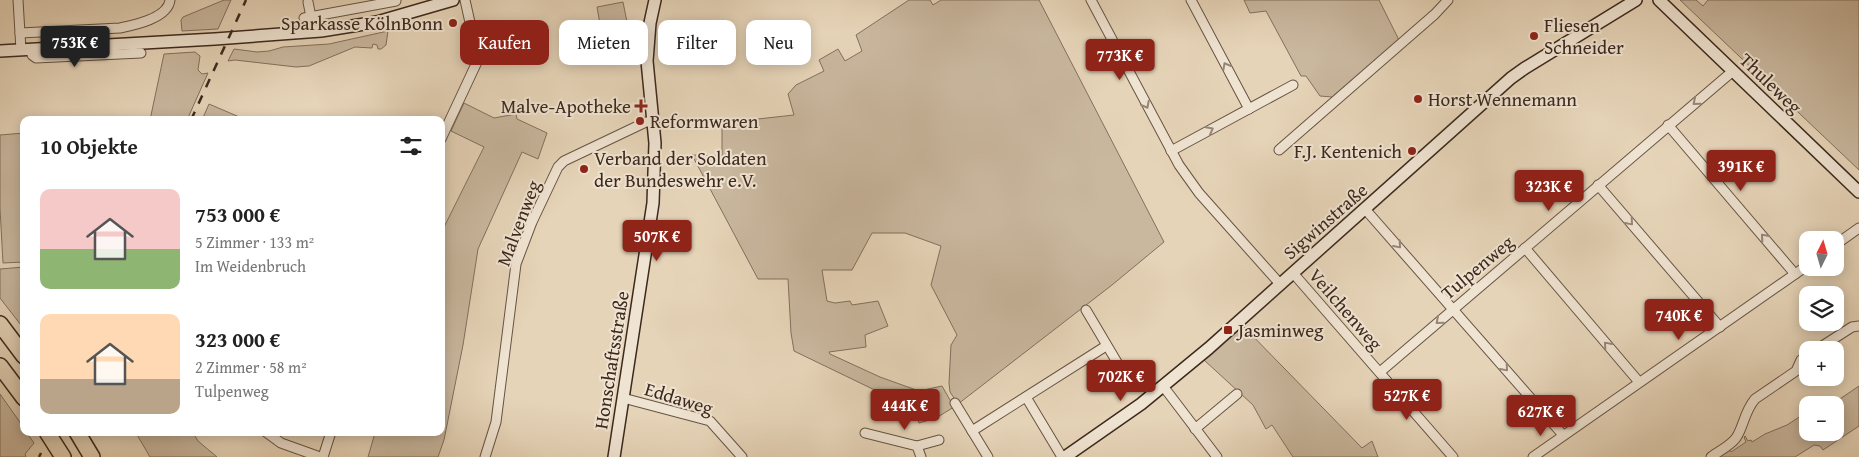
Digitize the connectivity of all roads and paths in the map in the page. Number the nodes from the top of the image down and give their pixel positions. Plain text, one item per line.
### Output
1 (18, 0) edge
2 (170, 0) edge
3 (396, 0) edge
4 (452, 0) edge
5 (465, 0) edge
6 (655, 0) edge
7 (1090, 0) edge
8 (1191, 0) edge
9 (1636, 0) edge
10 (1659, 0) edge
11 (1445, 1) edge
12 (308, 2) dead end
13 (402, 16) junction
14 (20, 33) junction
15 (26, 49) junction
16 (0, 51) edge
17 (142, 53) dead end
18 (1733, 71) junction
19 (1293, 85) dead end
20 (1249, 109) junction
21 (654, 122) junction
22 (1668, 125) junction
23 (445, 129) edge
24 (1278, 150) dead end
25 (1171, 151) junction
26 (1598, 185) junction
27 (1859, 192) edge
28 (1366, 209) junction
29 (1859, 228) edge
30 (1844, 239) edge
31 (1525, 248) junction
32 (1799, 271) edge
33 (1293, 273) junction
34 (1795, 274) junction
35 (1280, 284) junction
36 (1453, 309) junction
37 (1086, 310) dead end
38 (0, 324) edge
39 (1859, 326) edge
40 (1720, 327) junction
41 (1830, 341) edge
42 (1106, 346) junction
43 (20, 351) edge
44 (0, 366) edge
45 (1799, 366) edge
46 (1120, 369) dead end
47 (1380, 372) junction
48 (1639, 382) junction
49 (1163, 386) junction
50 (20, 393) edge
51 (1237, 394) dead end
52 (1026, 397) junction
53 (623, 398) junction
54 (955, 403) dead end
55 (1195, 429) junction
56 (972, 431) junction
57 (865, 433) dead end
58 (1564, 435) junction
59 (50, 436) edge
60 (79, 436) edge
61 (271, 436) edge
62 (330, 436) edge
63 (939, 440) dead end
64 (918, 446) junction
65 (63, 457) edge
66 (92, 457) edge
67 (322, 457) edge
68 (486, 457) edge
69 (614, 457) edge
70 (742, 457) edge
71 (921, 457) edge
72 (988, 457) edge
73 (1064, 457) edge
74 (1217, 457) edge
75 (1453, 457) edge
76 (1532, 457) edge
77 (1711, 457) edge

1 - 14 street
2 - 14 street
3 - 12 street
3 - 13 street
4 - 13 street
5 - 23 street
6 - 21 street, Honschaftsstraße
7 -> 25 street
20 -> 8 street
9 - 28 street, Sigwinstraße
10 - 18 street, Thuleweg
11 - 24 street
13 - 15 street
14 - 15 street
15 - 16 street
15 - 17 street
18 -> 22 street, Tulpenweg
18 - 27 street, Thuleweg
19 - 20 street
25 -> 20 street
21 - 53 street, Honschaftsstraße
21 - 68 street, Malvenweg
22 - 26 street, Tulpenweg
34 -> 22 street
25 - 35 street
26 - 31 street, Tulpenweg
26 -> 40 street
28 - 33 street, Sigwinstraße
28 -> 36 street
29 - 30 street
31 - 36 street, Tulpenweg
48 -> 31 street
32 - 34 street
33 - 35 street, Sigwinstraße
33 - 47 street, Veilchenweg
34 - 40 street
35 - 49 street, Sigwinstraße
36 -> 47 street, Tulpenweg
36 -> 58 street
37 - 42 street
38 - 43 highway
39 - 41 street
40 - 48 street
42 - 46 street
42 - 52 street
44 - 50 highway
45 - 77 street
47 - 75 street, Veilchenweg
48 - 58 street
49 - 55 street
49 - 73 street, Sigwinstraße
51 - 55 street
52 - 56 street
52 - 73 street
53 - 69 street, Honschaftsstraße
53 - 70 street, Eddaweg
54 - 56 street
55 - 74 street
56 - 72 street
57 - 64 street
58 - 76 street
59 - 65 highway
60 - 66 highway
61 - 67 street
62 - 67 street
63 - 64 street
64 - 71 street

